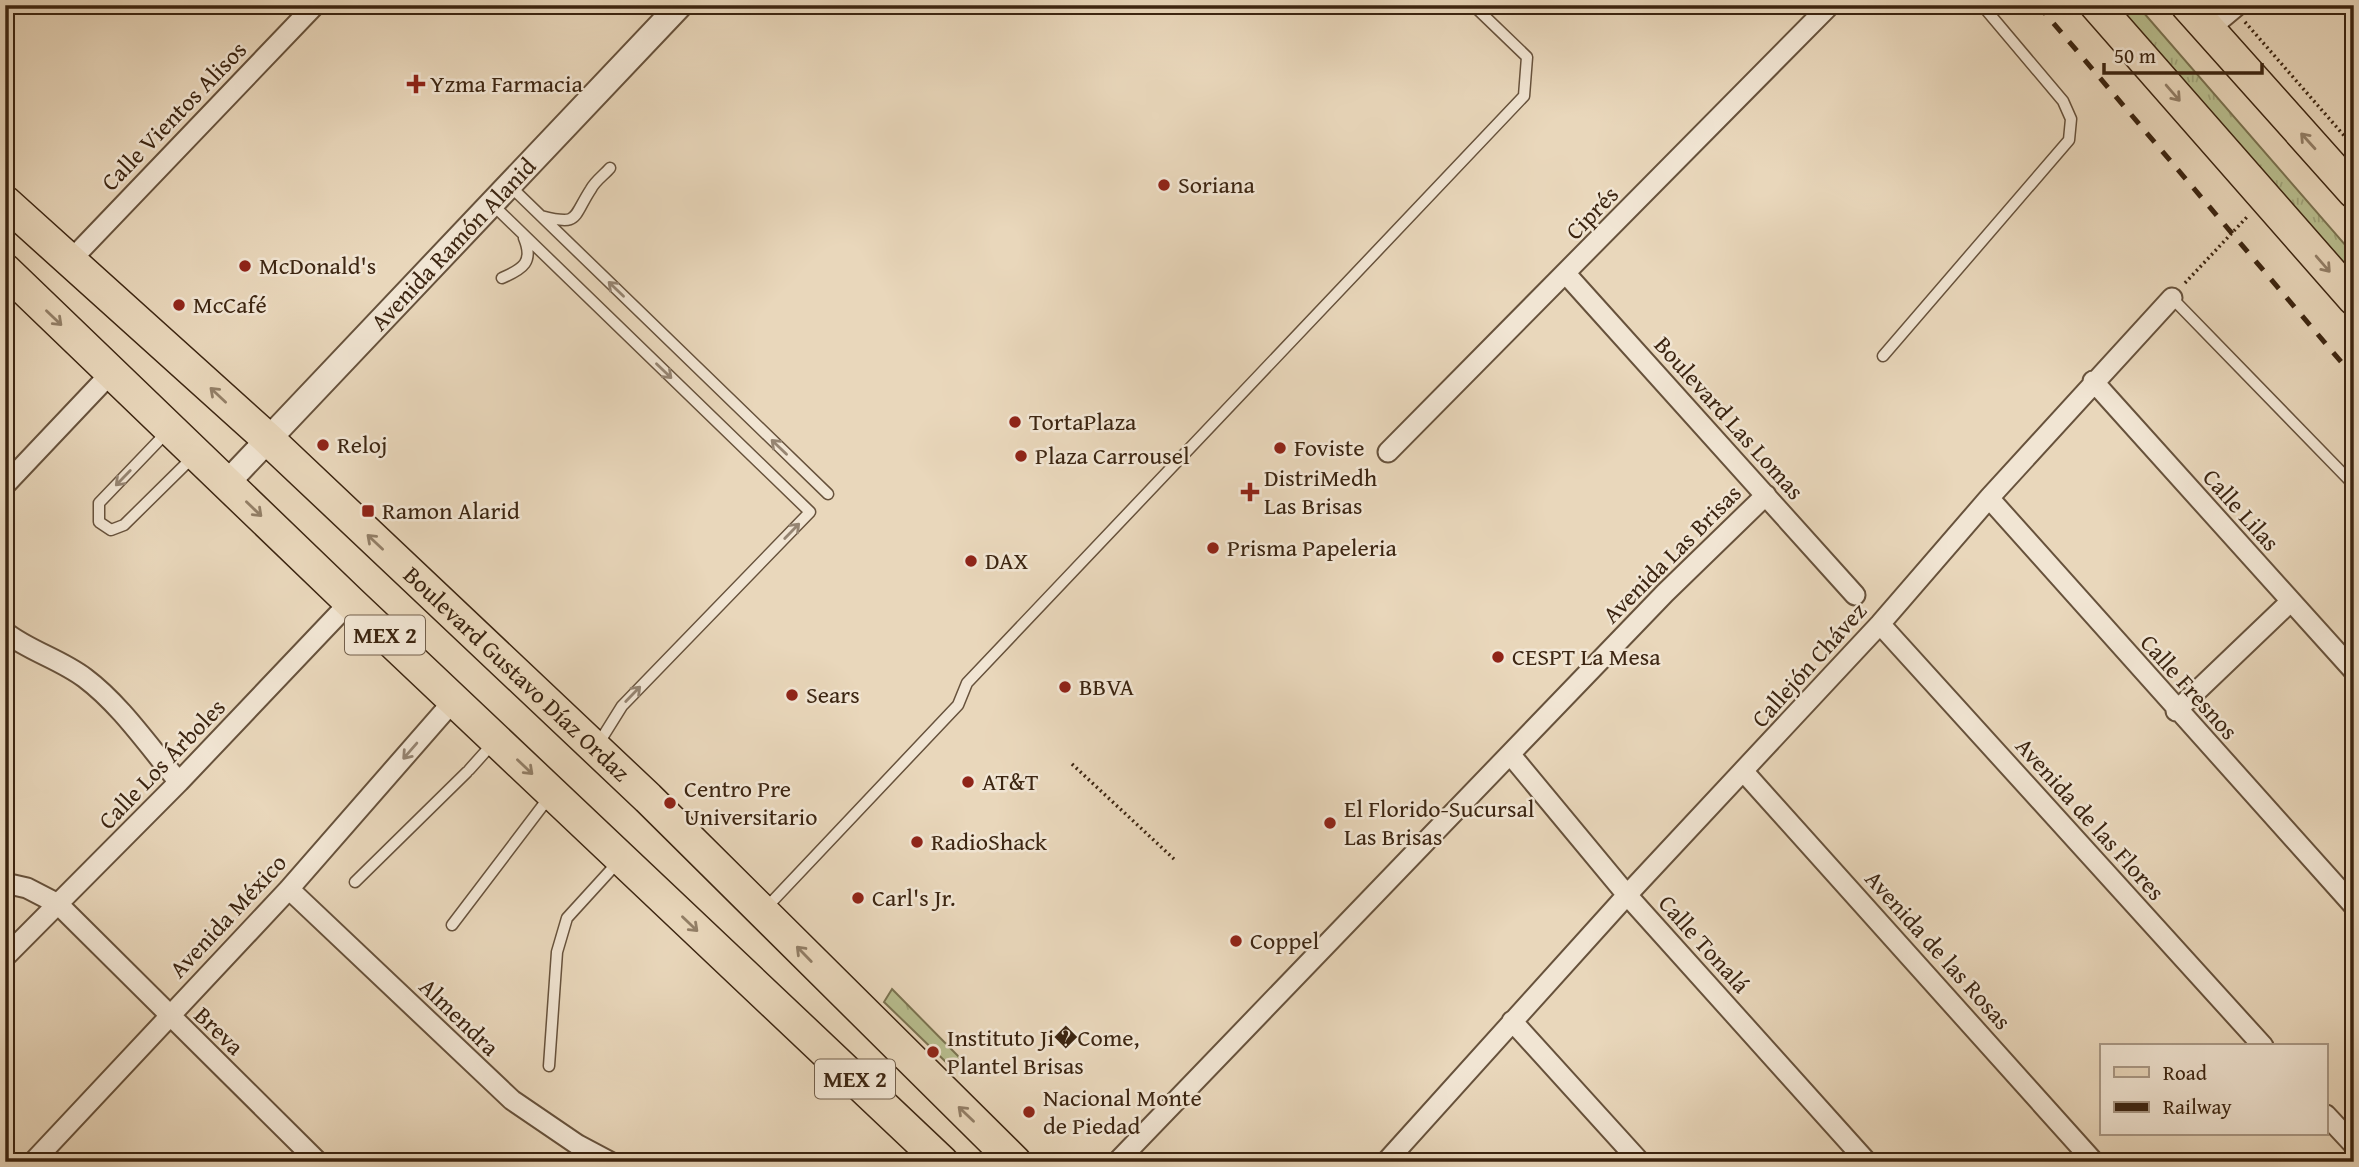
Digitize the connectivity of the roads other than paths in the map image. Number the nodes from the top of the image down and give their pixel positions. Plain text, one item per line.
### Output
1 (315, 5) edge
2 (680, 5) edge
3 (1473, 5) edge
4 (1830, 5) edge
5 (1982, 5) edge
6 (2096, 5) edge
7 (2187, 5) edge
8 (2236, 7) edge
9 (2208, 30) junction
10 (610, 168) dead end
11 (509, 185) junction
12 (2354, 192) edge
13 (5, 202) edge
14 (492, 204) junction
15 (540, 216) junction
16 (523, 234) junction
17 (69, 262) junction
18 (5, 270) edge
19 (1567, 275) junction
20 (502, 278) dead end
21 (2172, 298) joint
22 (2354, 299) edge
23 (1883, 356) dead end
24 (111, 373) junction
25 (2093, 381) junction
26 (170, 429) junction
27 (269, 440) junction
28 (1388, 452) dead end
29 (196, 454) junction
30 (227, 483) junction
31 (5, 485) edge
32 (2354, 485) edge
33 (828, 494) dead end
34 (1766, 495) junction
35 (1989, 498) junction
36 (1855, 595) dead end
37 (350, 602) junction
38 (2290, 602) junction
39 (1880, 624) junction
40 (5, 632) edge
41 (2354, 671) edge
42 (454, 699) junction
43 (2176, 711) junction
44 (497, 739) junction
45 (595, 750) junction
46 (1510, 754) junction
47 (1744, 772) junction
48 (179, 782) junction
49 (553, 793) junction
50 (621, 858) junction
51 (355, 882) dead end
52 (5, 883) edge
53 (289, 889) junction
54 (1627, 895) junction
55 (58, 904) junction
56 (2354, 906) edge
57 (762, 912) junction
58 (452, 925) dead end
59 (5, 957) edge
60 (168, 1017) junction
61 (1513, 1021) junction
62 (2261, 1044) edge
63 (549, 1066) dead end
64 (2328, 1117) edge
65 (2354, 1146) edge
66 (33, 1162) edge
67 (318, 1162) edge
68 (610, 1162) edge
69 (942, 1162) edge
70 (1015, 1162) edge
71 (1117, 1162) edge
72 (1386, 1162) edge
73 (1640, 1162) edge
74 (1867, 1162) edge
75 (2094, 1162) edge

1 - 17 street, Calle Vientos Alisos
2 - 11 street, Avenida Ramón Alanid
3 - 57 lane
4 - 19 street, Ciprés
5 - 23 lane
6 -> 22 main road
7 - 9 main road
8 - 9 street
12 -> 9 main road
10 - 15 lane
11 - 14 street, Avenida Ramón Alanid
11 - 15 lane
13 - 17 main road, Boulevard Gustavo Díaz Ordaz / MEX 2
14 - 16 lane
14 - 27 street, Avenida Ramón Alanid
33 -> 15 lane
16 - 20 lane
16 - 45 lane
27 -> 17 main road, Boulevard Gustavo Díaz Ordaz / MEX 2
18 -> 24 main road, MEX 2
19 - 28 street, Ciprés
19 - 34 street, Boulevard Las Lomas
21 - 25 street, Callejón Chávez
21 - 32 lane
24 - 26 main road, MEX 2
24 - 31 street
25 - 35 street, Callejón Chávez
25 - 38 street, Calle Lilas
26 - 29 main road, MEX 2
26 -> 29 lane
27 - 30 street, Avenida Ramón Alanid
45 -> 27 main road, Boulevard Gustavo Díaz Ordaz / MEX 2
29 - 30 main road, MEX 2
30 -> 37 main road, MEX 2
34 - 36 street, Boulevard Las Lomas
34 - 46 street, Avenida Las Brisas
35 - 39 street, Callejón Chávez
35 - 43 street, Calle Fresnos
37 - 42 main road, MEX 2
37 - 48 street, Calle Los Árboles
38 - 41 street, Calle Lilas
38 - 43 street
39 - 47 street, Callejón Chávez
39 - 62 street, Avenida de las Flores
40 - 48 street
42 - 44 main road, MEX 2
42 -> 53 street, Avenida México
43 - 56 street, Calle Fresnos
44 -> 49 main road, MEX 2
44 - 51 lane
45 - 57 main road, Boulevard Gustavo Díaz Ordaz / MEX 2
46 - 54 street, Calle Tonalá
46 - 71 street, Avenida Las Brisas
47 - 54 street, Callejón Chávez
47 - 75 street, Avenida de las Rosas
48 - 55 street, Calle Los Árboles
49 - 50 main road, MEX 2
49 - 58 lane
50 - 63 lane
50 -> 69 main road, MEX 2
52 - 55 street, Breva
53 - 60 street, Avenida México
53 - 68 street, Almendra
54 - 61 street, Callejón Chávez
54 - 74 street, Calle Tonalá
55 - 59 street, Calle Los Árboles
55 - 60 street, Breva
70 -> 57 main road, Boulevard Gustavo Díaz Ordaz / MEX 2
60 - 66 street, Avenida México
60 - 67 street, Breva
61 - 72 street, Callejón Chávez
61 - 73 street
64 - 65 street

